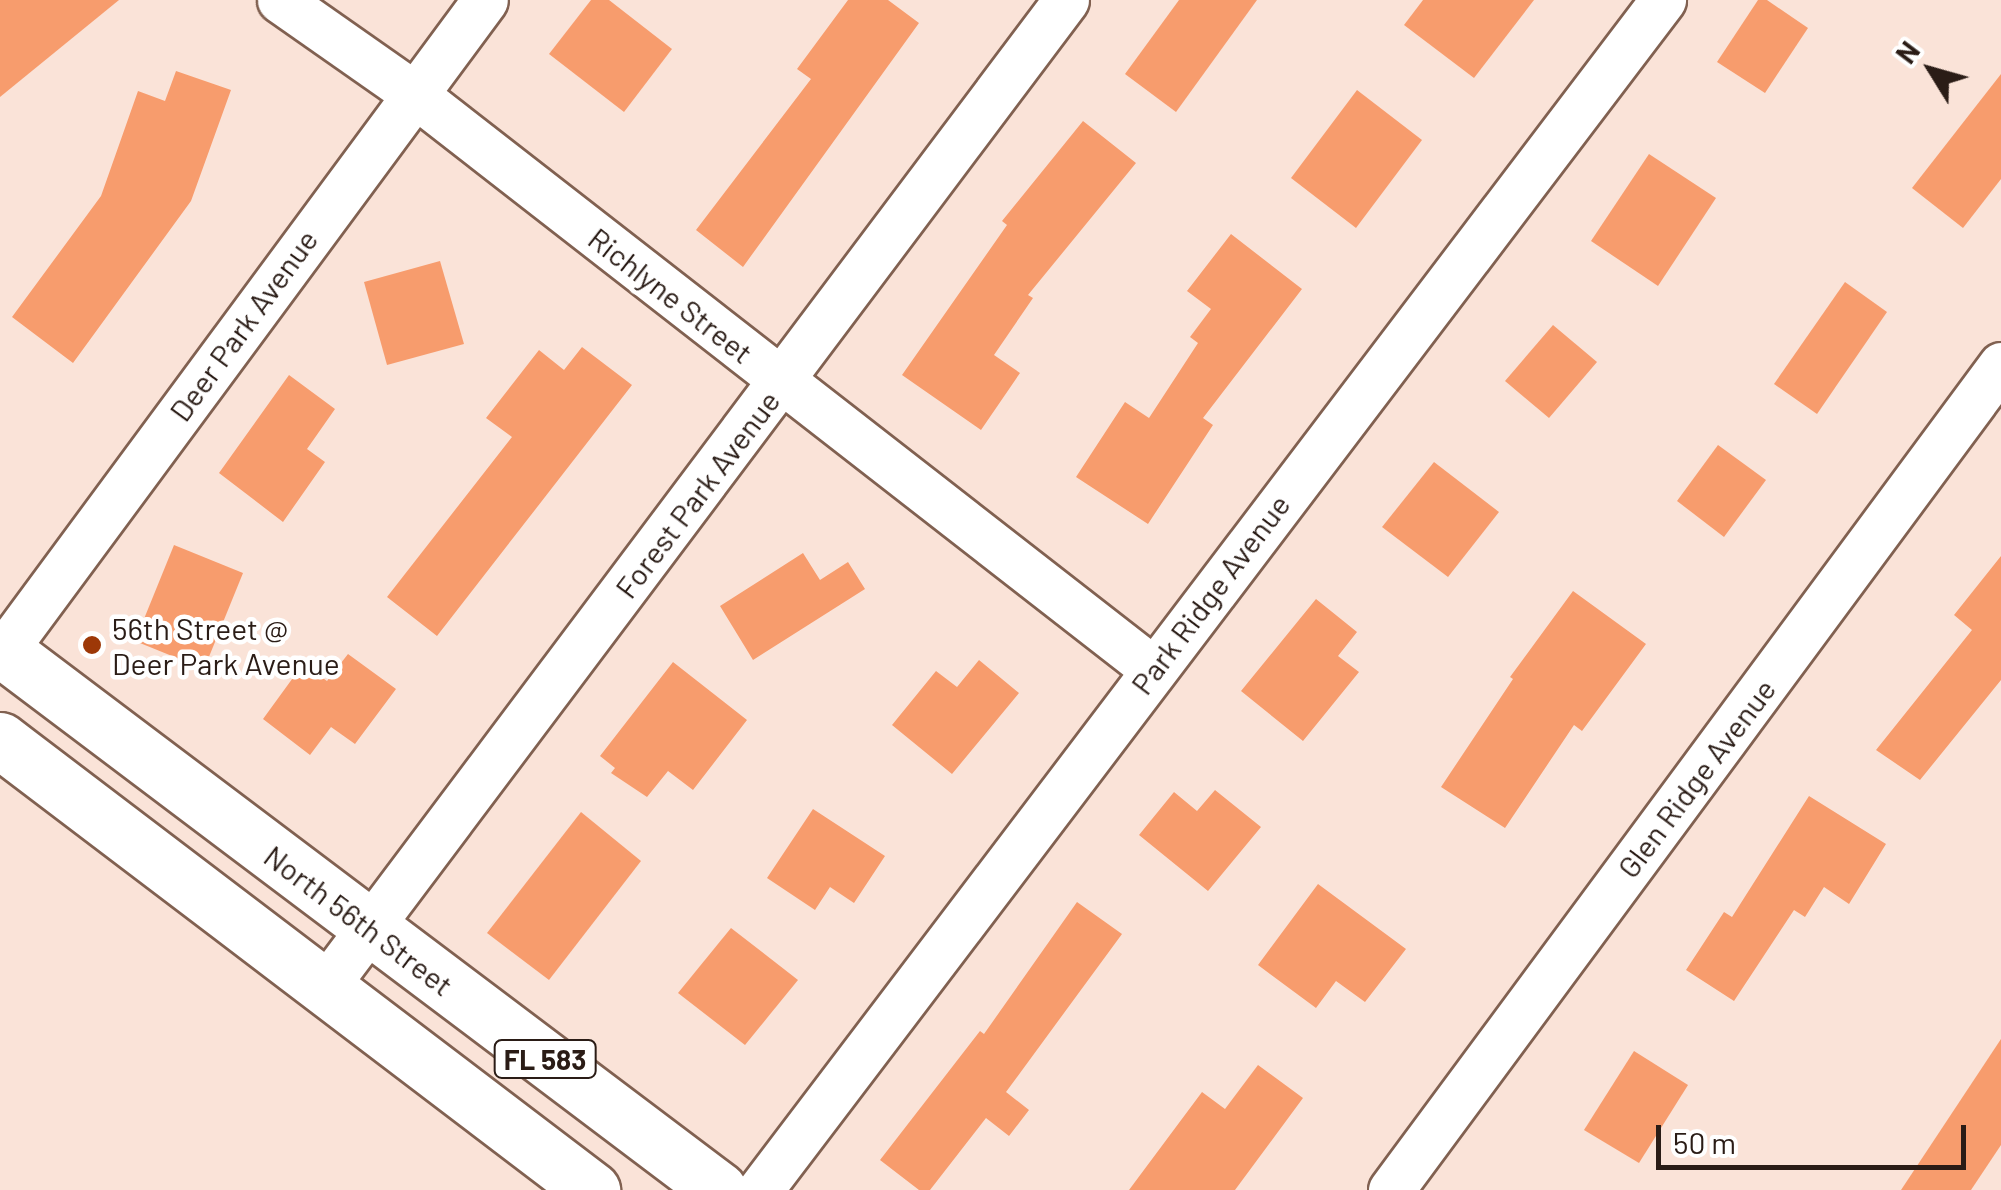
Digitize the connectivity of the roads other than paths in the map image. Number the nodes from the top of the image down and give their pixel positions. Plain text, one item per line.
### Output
1 (280, 0) edge
2 (485, 0) edge
3 (1066, 0) edge
4 (1663, 0) edge
5 (413, 93) junction
6 (2001, 366) edge
7 (782, 382) junction
8 (2, 649) edge
9 (1154, 668) junction
10 (0, 740) edge
11 (370, 928) junction
12 (324, 987) junction
13 (592, 1190) edge
14 (719, 1190) edge
15 (760, 1190) edge
16 (1390, 1190) edge

1 - 5 street, Richlyne Street
2 - 5 street, Deer Park Avenue
3 - 7 street, Forest Park Avenue
4 - 9 street, Park Ridge Avenue
5 - 7 street, Richlyne Street
5 - 8 street, Deer Park Avenue
6 - 16 street, Glen Ridge Avenue
7 - 9 street, Richlyne Street
7 - 11 street, Forest Park Avenue
8 - 11 main road, North 56th Street / FL 583
9 - 15 street, Park Ridge Avenue
10 - 12 main road, FL 583
11 - 12 street, Forest Park Avenue
11 - 14 main road, North 56th Street / FL 583
12 - 13 main road, FL 583

